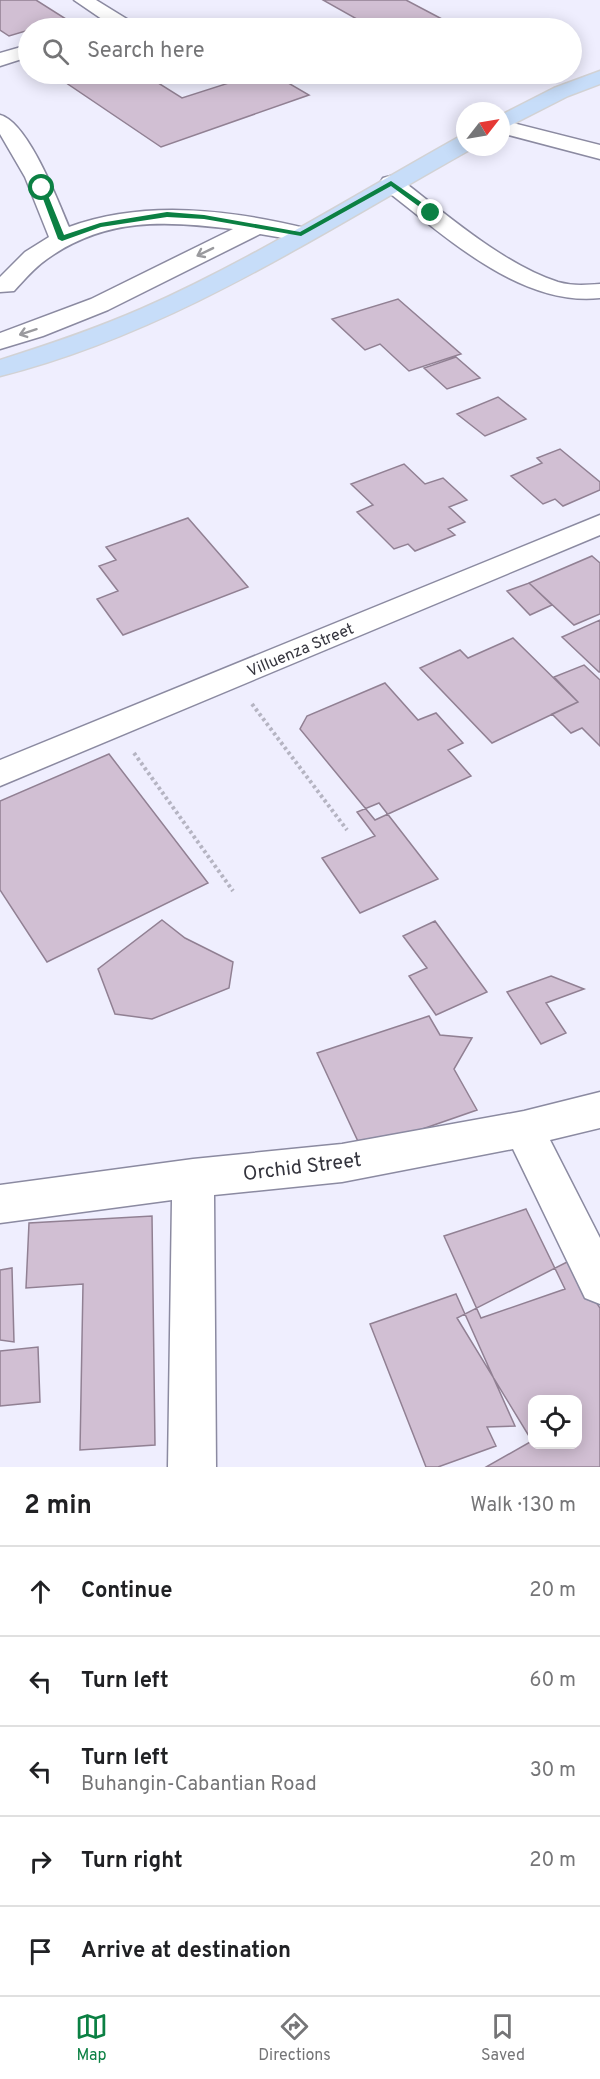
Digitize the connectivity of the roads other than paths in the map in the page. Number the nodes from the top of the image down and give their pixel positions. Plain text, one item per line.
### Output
1 (83, 0) edge
2 (106, 18) edge
3 (18, 54) edge
4 (0, 60) edge
5 (600, 76) edge
6 (582, 83) edge
7 (580, 84) edge
8 (510, 120) edge
9 (0, 121) edge
10 (510, 127) edge
11 (456, 148) edge
12 (600, 152) edge
13 (391, 183) junction
14 (258, 226) junction
15 (301, 234) junction
16 (62, 239) junction
17 (5, 286) dead end
18 (600, 291) edge
19 (0, 340) edge
20 (0, 368) edge
21 (600, 524) edge
22 (0, 774) edge
23 (600, 1110) edge
24 (524, 1129) junction
25 (193, 1178) junction
26 (0, 1204) edge
27 (600, 1283) edge
28 (192, 1467) edge

1 - 2 street
3 - 4 street
5 - 6 main road
7 - 8 main road
9 - 16 street
10 - 12 street
11 - 13 main road
13 - 15 main road
13 - 18 street
14 - 15 street
14 - 16 street
14 -> 19 street
15 - 20 main road
16 - 17 street
21 - 22 street, Villuenza Street
23 - 24 street, Orchid Street
24 - 25 street, Orchid Street
24 - 27 street
25 - 26 street, Orchid Street
25 - 28 street

